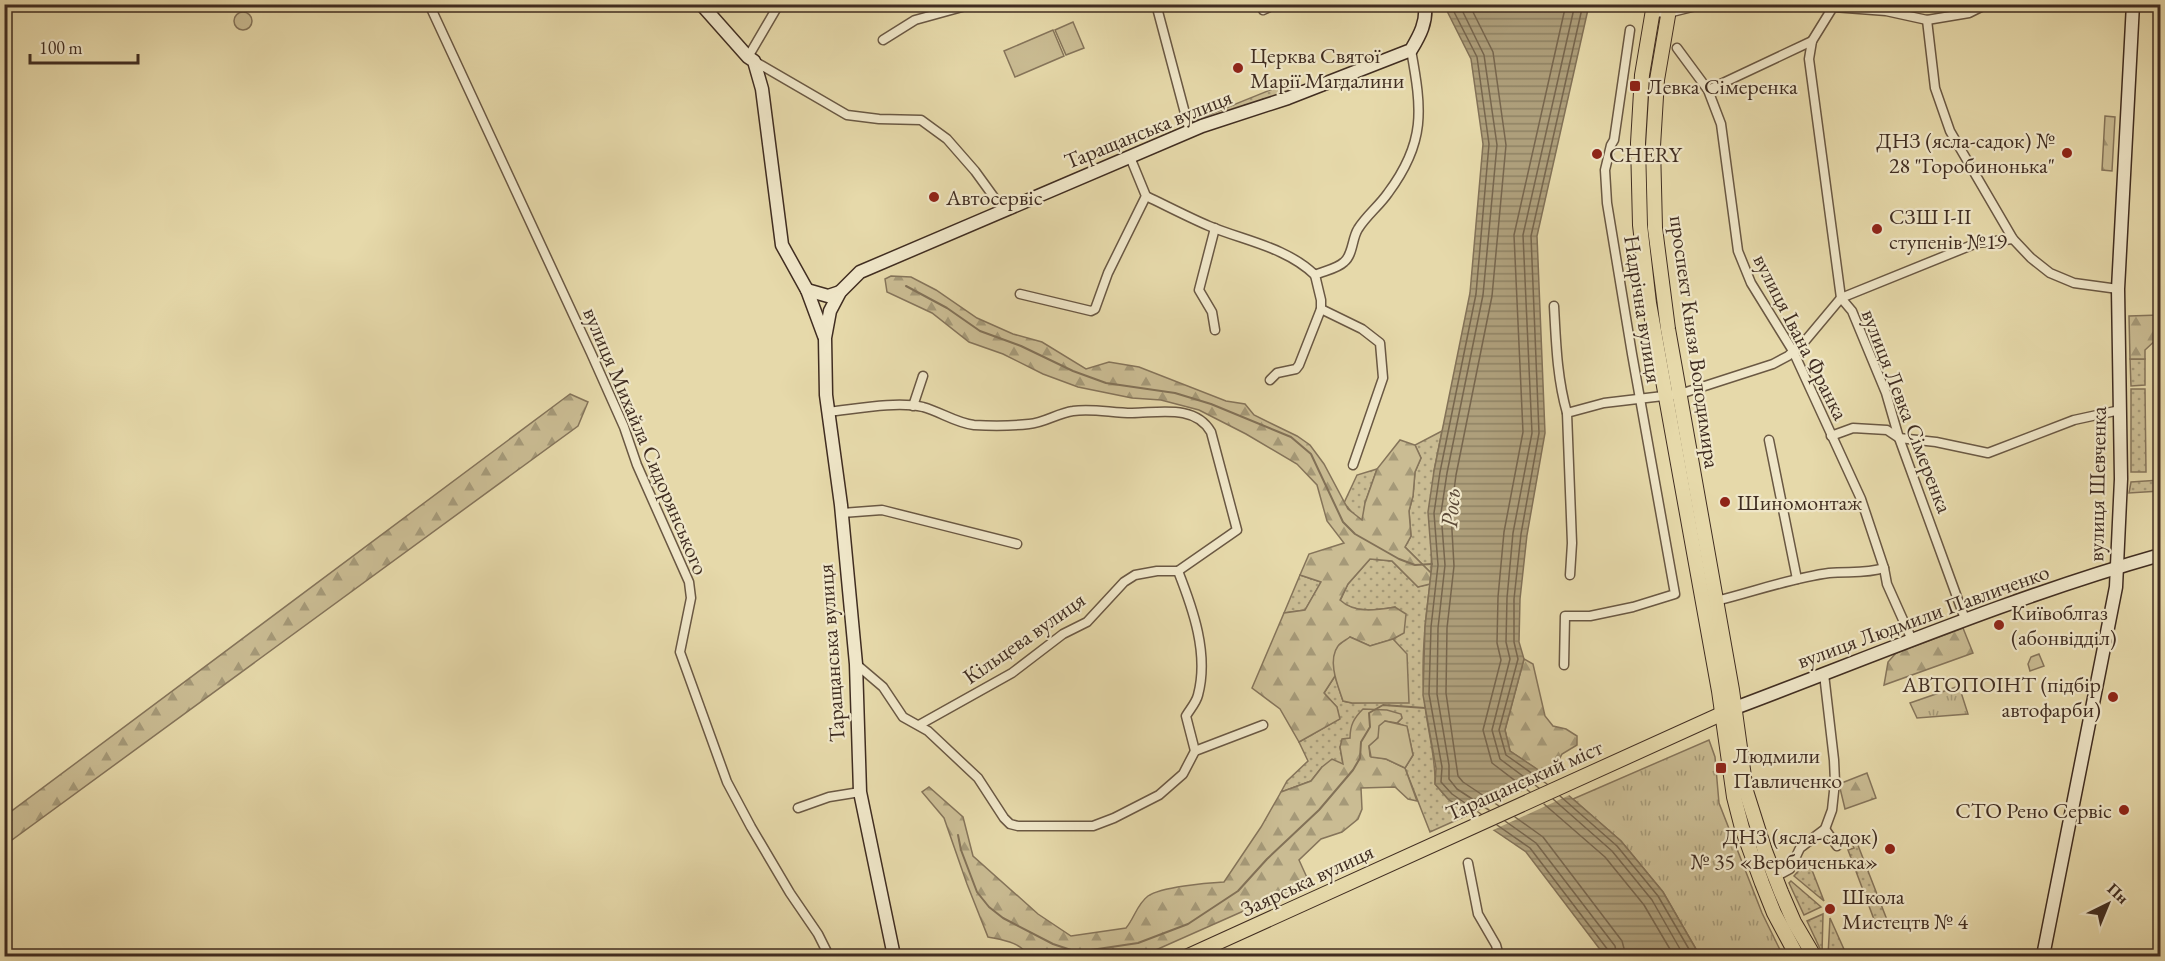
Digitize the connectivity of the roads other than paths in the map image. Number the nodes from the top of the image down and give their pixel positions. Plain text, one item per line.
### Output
1 (429, 4) edge
2 (701, 4) edge
3 (779, 4) edge
4 (973, 4) edge
5 (992, 4) edge
6 (1000, 4) edge
7 (1156, 4) edge
8 (1276, 4) edge
9 (1425, 4) edge
10 (1704, 4) edge
11 (1987, 4) edge
12 (2133, 4) edge
13 (1832, 6) edge
14 (1262, 7) edge
15 (1653, 8) edge
16 (1669, 9) edge
17 (1927, 20) junction
18 (1630, 30) dead end
19 (883, 40) dead end
20 (1812, 41) junction
21 (1677, 48) dead end
22 (1411, 50) junction
23 (751, 59) junction
24 (1708, 90) junction
25 (1190, 132) junction
26 (1130, 157) junction
27 (1146, 196) junction
28 (1004, 211) junction
29 (1215, 228) junction
30 (2013, 239) junction
31 (1315, 275) junction
32 (2118, 289) junction
33 (807, 290) junction
34 (840, 292) junction
35 (1020, 294) dead end
36 (1841, 298) junction
37 (1554, 306) dead end
38 (1321, 309) junction
39 (1215, 330) dead end
40 (825, 338) junction
41 (1793, 351) junction
42 (923, 376) dead end
43 (1270, 380) dead end
44 (1680, 394) junction
45 (1665, 396) junction
46 (1639, 398) junction
47 (913, 406) junction
48 (2120, 410) junction
49 (828, 412) junction
50 (1567, 413) junction
51 (1831, 436) junction
52 (1899, 438) junction
53 (1769, 440) dead end
54 (1353, 465) dead end
55 (842, 513) junction
56 (1017, 544) dead end
57 (2160, 555) edge
58 (2118, 567) junction
59 (1884, 568) junction
60 (1178, 572) junction
61 (1570, 575) dead end
62 (1797, 579) junction
63 (1716, 601) junction
64 (1965, 619) junction
65 (1912, 640) junction
66 (856, 664) junction
67 (1564, 665) dead end
68 (1824, 674) junction
69 (1728, 711) junction
70 (919, 725) junction
71 (1263, 726) dead end
72 (1195, 751) junction
73 (860, 792) junction
74 (798, 808) dead end
75 (1825, 829) junction
76 (1443, 840) joint
77 (1837, 846) dead end
78 (1468, 863) dead end
79 (1775, 877) junction
80 (1217, 951) edge
81 (829, 957) edge
82 (894, 957) edge
83 (1188, 957) edge
84 (1499, 957) edge
85 (1797, 957) edge
86 (1814, 957) edge
87 (2043, 957) edge

1 - 81 street, вулиця Михайла Сидорянського
2 - 23 street
3 - 23 street
4 - 19 street
5 - 6 street
7 - 25 street
8 - 14 street
9 - 22 street
10 - 16 street
11 - 17 street
12 - 32 street, вулиця Шевченка
13 - 17 street
13 - 20 street, вулиця Левка Сімеренка
15 - 16 street
15 - 45 main road, проспект Князя Володимира
16 - 44 main road, проспект Князя Володимира
17 - 30 street
18 - 46 street, Надрічна вулиця
20 - 24 street
20 - 36 street, вулиця Левка Сімеренка
21 - 24 street, вулиця Івана Франка
22 - 25 street, Таращанська вулиця
22 - 31 street
23 - 28 street
23 - 33 street
24 - 41 street, вулиця Івана Франка
25 - 26 street, Таращанська вулиця
26 - 27 street
26 - 28 street, Таращанська вулиця
27 - 29 street
27 - 35 street
28 - 34 street, Таращанська вулиця
29 - 31 street
29 - 39 street
30 - 32 street
30 - 36 street
31 - 38 street
32 - 48 street, вулиця Шевченка
33 - 34 street
33 - 40 street
34 - 40 street, Таращанська вулиця
36 - 41 street
36 - 52 street, вулиця Левка Сімеренка
37 - 50 street
38 - 43 street
38 - 54 street
40 - 49 street, Таращанська вулиця
41 - 44 street
41 - 51 street, вулиця Івана Франка
42 - 47 street
44 - 45 street
44 - 63 main road, проспект Князя Володимира
45 - 46 street
45 - 69 main road, проспект Князя Володимира
46 - 50 street
46 - 67 street, Надрічна вулиця
47 - 49 street
47 - 60 street
48 - 52 street
48 - 58 street, вулиця Шевченка
49 - 55 street, Таращанська вулиця
50 - 61 street
51 - 52 street
51 - 59 street, вулиця Івана Франка
52 - 64 street, вулиця Левка Сімеренка
53 - 62 street
55 - 56 street
55 - 66 street, Таращанська вулиця
57 - 58 street, вулиця Людмили Павличенко
58 - 64 street, вулиця Людмили Павличенко
58 - 87 street, вулиця Шевченка
59 - 62 street
59 - 65 street, вулиця Івана Франка
60 - 70 street, Кільцева вулиця
60 - 72 street
62 - 63 street
63 - 69 main road, проспект Князя Володимира
64 - 65 street, вулиця Людмили Павличенко
65 - 68 street, вулиця Людмили Павличенко
66 - 70 street
66 - 73 street, Таращанська вулиця
68 - 69 street, вулиця Людмили Павличенко
68 - 75 street
69 - 76 main road, Таращанський міст
69 - 79 main road, проспект Князя Володимира
69 - 85 main road, проспект Князя Володимира
70 - 72 street
71 - 72 street
73 - 74 street
73 - 82 street, Таращанська вулиця
75 - 77 street
75 - 79 street
76 - 80 main road, Заярська вулиця
78 - 84 street
79 - 86 main road, проспект Князя Володимира
80 - 83 main road, Заярська вулиця

